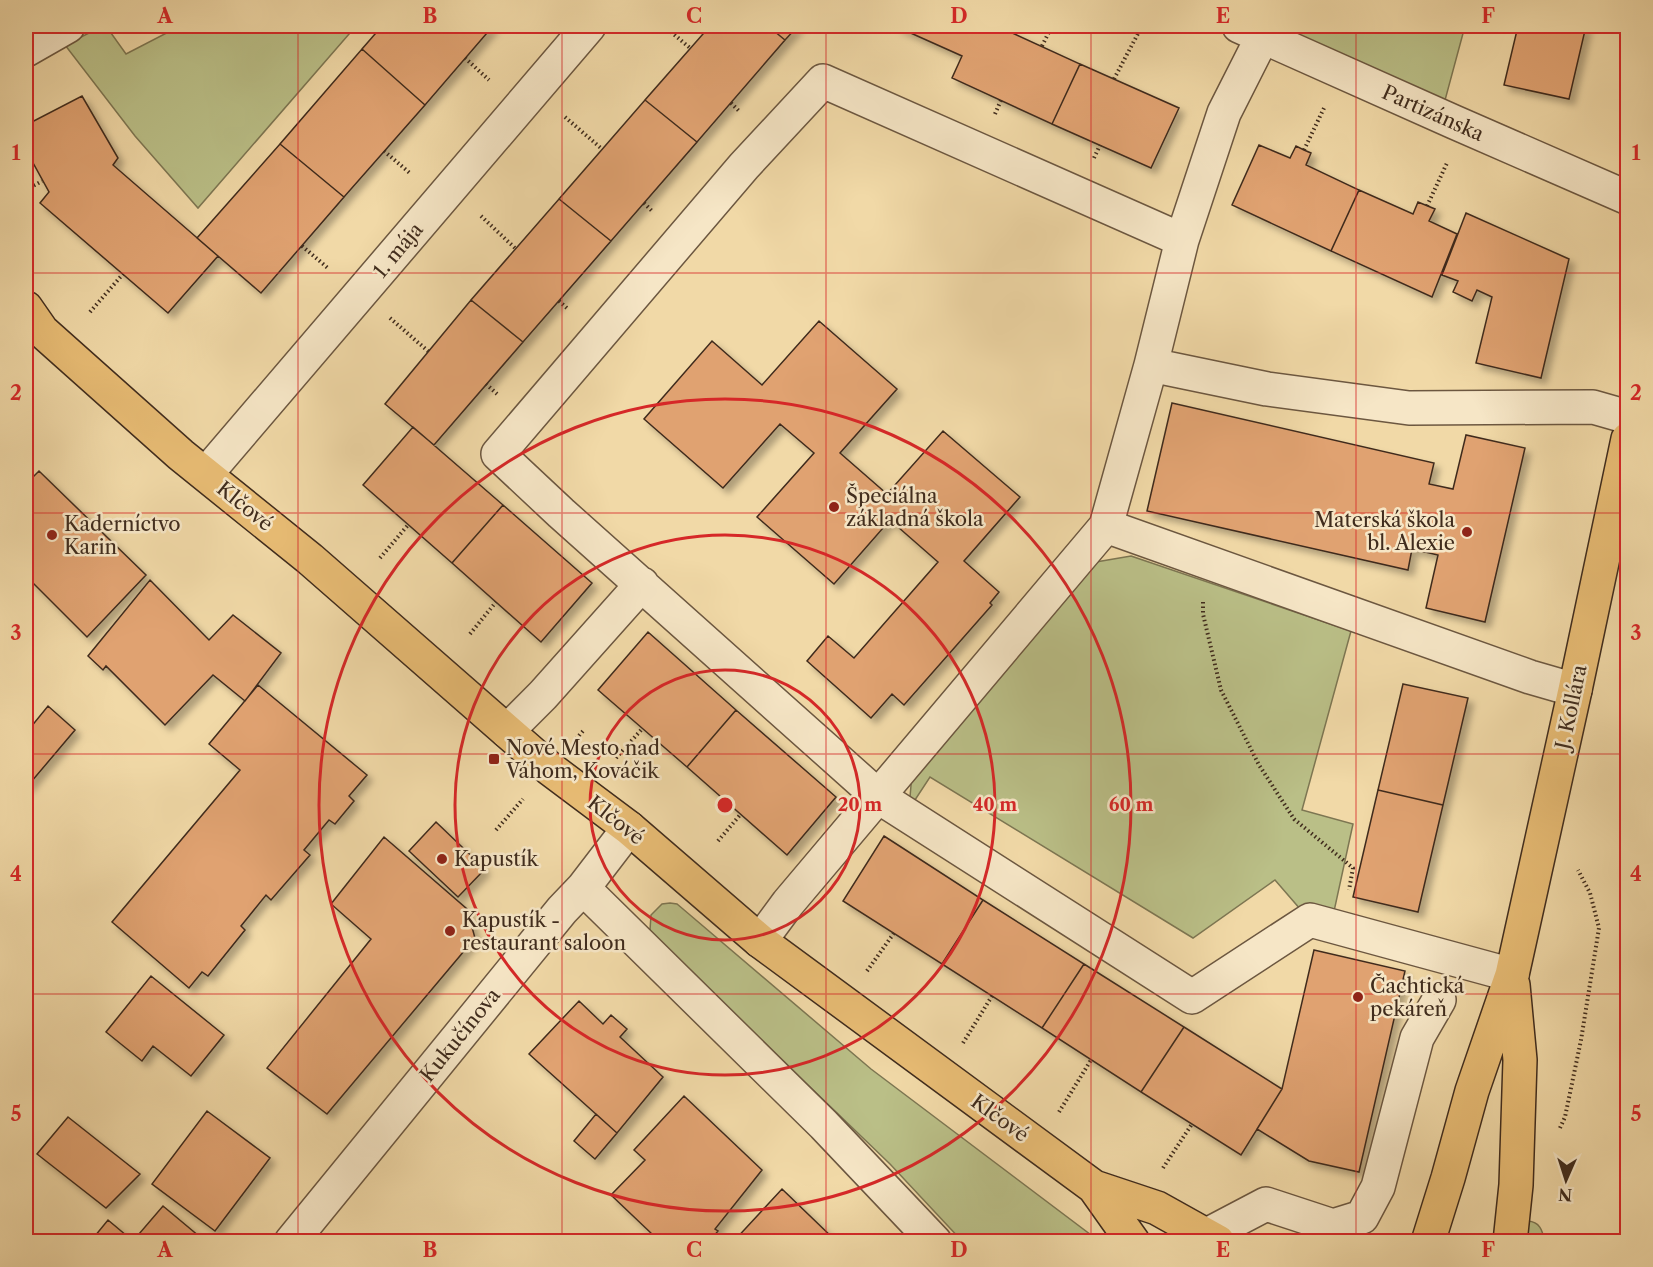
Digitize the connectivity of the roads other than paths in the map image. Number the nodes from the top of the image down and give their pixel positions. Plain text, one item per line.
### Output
1 (68, 26) edge
2 (589, 26) edge
3 (1251, 31) edge
4 (26, 50) edge
5 (1628, 198) edge
6 (1182, 240) junction
7 (26, 308) edge
8 (1151, 365) junction
9 (1628, 417) edge
10 (1628, 439) edge
11 (206, 474) junction
12 (1106, 526) junction
13 (642, 584) junction
14 (1575, 690) junction
15 (507, 731) junction
16 (879, 797) junction
17 (629, 828) junction
18 (583, 888) junction
19 (760, 941) junction
20 (1512, 975) junction
21 (1439, 1000) dead end
22 (1094, 1187) junction
23 (1213, 1238) edge
24 (291, 1242) edge
25 (935, 1242) edge
26 (1133, 1242) edge
27 (1428, 1242) edge
28 (1510, 1242) edge

1 - 4 street
2 - 11 street, 1. mája
3 - 5 street, Partizánska
3 - 6 street
6 - 8 street
6 - 13 street
7 - 11 main road, Klčové
8 - 9 street
8 - 12 street
10 - 14 main road, J. Kollára
11 - 15 main road, Klčové
12 - 14 street
12 - 16 street
13 - 15 street
13 - 16 street
14 - 20 main road, J. Kollára
15 - 17 main road, Klčové
16 - 19 street
16 - 20 street
17 - 18 street, Kukučínova
17 - 19 main road, Klčové
18 - 24 street, Kukučínova
18 - 25 street
19 - 22 main road, Klčové
20 - 27 main road, J. Kollára
20 - 28 main road, J. Kollára
21 - 23 street
22 - 23 main road, Klčové
22 - 26 main road, Klčové

